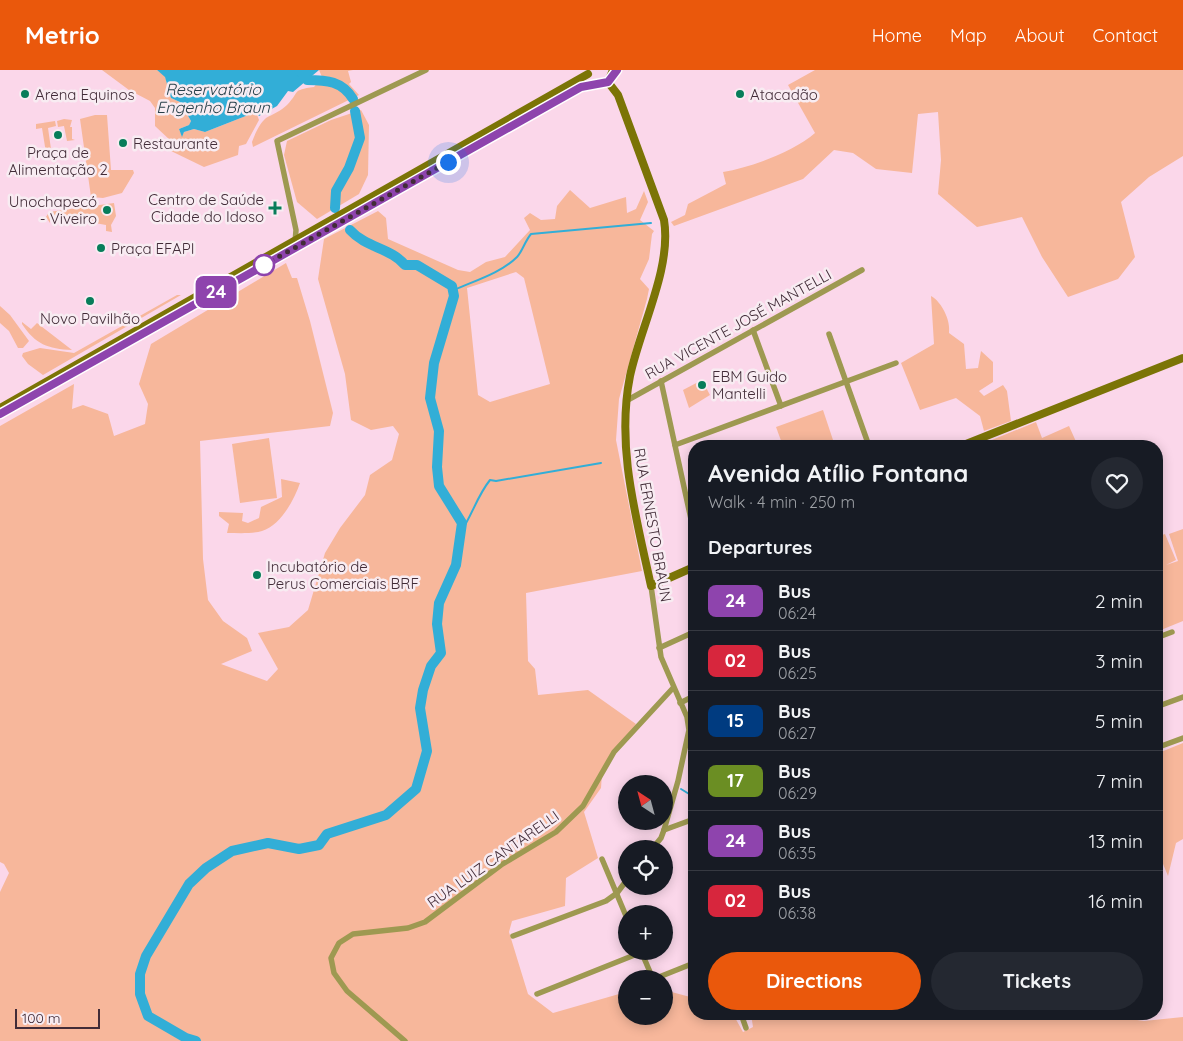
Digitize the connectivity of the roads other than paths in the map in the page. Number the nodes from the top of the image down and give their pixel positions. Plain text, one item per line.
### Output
1 (426, 70) edge
2 (614, 71) edge
3 (589, 72) edge
4 (608, 82) junction
5 (595, 84) junction
6 (295, 244) junction
7 (862, 270) dead end
8 (753, 330) junction
9 (829, 334) dead end
10 (1183, 358) edge
11 (896, 364) dead end
12 (661, 381) junction
13 (846, 382) junction
14 (626, 401) junction
15 (781, 406) junction
16 (0, 408) edge
17 (0, 414) edge
18 (688, 440) edge
19 (689, 440) edge
20 (867, 440) edge
21 (976, 440) edge
22 (675, 445) junction
23 (688, 505) edge
24 (688, 570) edge
25 (651, 586) junction
26 (1172, 632) dead end
27 (688, 635) edge
28 (1163, 635) edge
29 (659, 648) junction
30 (673, 688) junction
31 (1183, 697) edge
32 (688, 699) edge
33 (680, 702) junction
34 (1163, 704) edge
35 (1183, 738) edge
36 (1163, 745) edge
37 (673, 794) edge
38 (688, 820) edge
39 (673, 826) edge
40 (664, 830) edge
41 (659, 840) edge
42 (602, 858) dead end
43 (617, 893) junction
44 (622, 905) edge
45 (513, 936) dead end
46 (621, 960) edge
47 (688, 966) edge
48 (673, 972) edge
49 (537, 994) dead end
50 (743, 1020) edge
51 (746, 1028) dead end
52 (405, 1041) edge

1 - 6 street
2 - 4 main road
3 - 5 main road
3 - 6 main road
4 - 5 main road
4 - 14 main road, RUA ERNESTO BRAUN
5 - 6 main road
6 - 16 main road
6 - 17 main road
7 - 8 street, RUA VICENTE JOSÉ MANTELLI
8 - 12 street, RUA VICENTE JOSÉ MANTELLI
8 - 15 street
9 - 13 street
10 - 21 main road
11 - 13 street
12 - 14 street, RUA VICENTE JOSÉ MANTELLI
12 - 22 street
13 - 15 street
13 - 20 street
14 - 25 main road, RUA ERNESTO BRAUN
15 - 19 street
18 - 22 street
22 - 23 street
24 - 25 main road
25 - 29 street, RUA ERNESTO BRAUN
26 - 28 street
27 - 29 street
29 - 30 street, RUA ERNESTO BRAUN
30 - 33 street, RUA ERNESTO BRAUN
30 - 52 street, RUA LUIZ CANTARELLI
31 - 34 street
32 - 33 street
33 - 37 street, RUA ERNESTO BRAUN
35 - 36 street
38 - 39 street
40 - 41 street, RUA ERNESTO BRAUN
42 - 43 street
43 - 44 street
43 - 45 street
46 - 49 street
47 - 48 street
50 - 51 street

